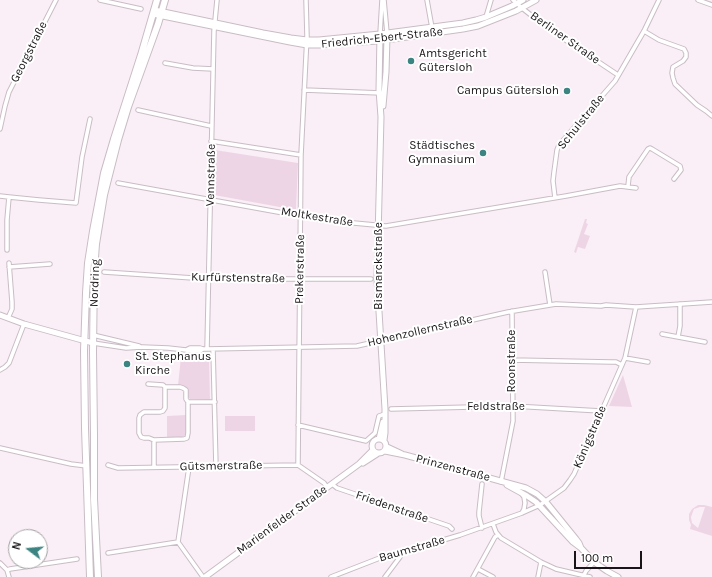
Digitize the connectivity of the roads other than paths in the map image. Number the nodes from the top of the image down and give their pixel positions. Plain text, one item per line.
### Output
1 (56, 0) edge
2 (100, 0) edge
3 (157, 0) edge
4 (166, 0) edge
5 (217, 0) edge
6 (306, 0) edge
7 (383, 0) edge
8 (427, 0) edge
9 (491, 0) edge
10 (524, 0) edge
11 (536, 0) edge
12 (659, 0) edge
13 (698, 0) edge
14 (515, 2) edge
15 (712, 5) edge
16 (522, 8) junction
17 (141, 9) dead end
18 (154, 12) junction
19 (161, 14) junction
20 (486, 16) junction
21 (215, 24) junction
22 (432, 30) junction
23 (644, 31) junction
24 (387, 33) junction
25 (380, 34) junction
26 (387, 40) junction
27 (380, 41) junction
28 (307, 42) junction
29 (165, 63) dead end
30 (213, 69) junction
31 (618, 75) junction
32 (304, 89) junction
33 (382, 93) junction
34 (138, 110) dead end
35 (2, 111) edge
36 (712, 116) edge
37 (90, 119) dead end
38 (212, 126) junction
39 (0, 129) edge
40 (211, 142) junction
41 (301, 156) junction
42 (674, 179) dead end
43 (118, 183) dead end
44 (628, 186) junction
45 (636, 188) dead end
46 (0, 196) edge
47 (9, 197) junction
48 (555, 198) junction
49 (211, 199) junction
50 (300, 216) junction
51 (378, 226) junction
52 (8, 250) dead end
53 (50, 264) dead end
54 (104, 272) dead end
55 (545, 272) dead end
56 (208, 278) junction
57 (299, 279) junction
58 (371, 279) dead end
59 (712, 302) edge
60 (680, 304) junction
61 (550, 305) junction
62 (636, 307) junction
63 (512, 311) junction
64 (0, 315) edge
65 (8, 318) junction
66 (24, 324) junction
67 (84, 332) junction
68 (662, 334) dead end
69 (93, 335) junction
70 (678, 337) junction
71 (381, 340) junction
72 (84, 341) junction
73 (705, 342) dead end
74 (93, 344) junction
75 (142, 347) junction
76 (299, 348) junction
77 (205, 349) junction
78 (213, 349) junction
79 (625, 358) junction
80 (512, 360) junction
81 (648, 362) dead end
82 (622, 365) junction
83 (0, 370) edge
84 (148, 384) dead end
85 (165, 387) junction
86 (188, 402) junction
87 (215, 402) junction
88 (512, 406) junction
89 (391, 409) dead end
90 (601, 411) junction
91 (386, 415) junction
92 (298, 425) junction
93 (154, 440) junction
94 (382, 440) junction
95 (0, 448) edge
96 (386, 449) junction
97 (375, 452) junction
98 (108, 465) dead end
99 (298, 465) junction
100 (87, 466) junction
101 (154, 467) junction
102 (189, 467) junction
103 (216, 467) junction
104 (501, 482) junction
105 (332, 484) junction
106 (482, 484) dead end
107 (327, 487) junction
108 (520, 492) junction
109 (546, 502) junction
110 (540, 505) junction
111 (522, 513) junction
112 (493, 524) junction
113 (482, 528) junction
114 (452, 529) dead end
115 (498, 535) junction
116 (178, 542) junction
117 (581, 548) junction
118 (108, 553) dead end
119 (400, 553) junction
120 (76, 559) dead end
121 (541, 562) junction
122 (594, 562) junction
123 (0, 563) edge
124 (478, 568) junction
125 (7, 570) junction
126 (584, 575) junction
127 (9, 577) edge
128 (90, 577) edge
129 (98, 577) edge
130 (204, 577) edge
131 (332, 577) edge
132 (385, 577) edge
133 (474, 577) edge
134 (493, 577) edge
135 (538, 577) edge
136 (590, 577) edge
137 (618, 577) edge

1 - 35 street, Georgstraße
2 - 17 street
3 - 18 main road, Nordring
4 - 19 main road, Nordring
5 - 21 street, Vennstraße
6 - 28 street, Prekerstraße
7 - 24 street, Bismarckstraße
7 - 25 street, Bismarckstraße
8 - 22 street
9 - 20 street
10 - 14 street, Friedrich-Ebert-Straße
11 - 16 street, Friedrich-Ebert-Straße
12 - 23 street, Schulstraße
13 - 15 street
14 - 16 street, Berliner Straße
14 - 20 street, Friedrich-Ebert-Straße
16 - 22 street, Friedrich-Ebert-Straße
16 - 31 street, Berliner Straße
18 - 19 street, Friedrich-Ebert-Straße
18 - 67 main road, Nordring
19 - 21 street, Friedrich-Ebert-Straße
19 - 69 main road, Nordring
20 - 22 street, Friedrich-Ebert-Straße
21 - 28 street, Friedrich-Ebert-Straße
21 - 30 street, Vennstraße
22 - 24 street, Friedrich-Ebert-Straße
22 - 26 street, Friedrich-Ebert-Straße
23 - 31 street, Schulstraße
23 - 36 street
24 - 25 street, Friedrich-Ebert-Straße
24 - 26 street, Bismarckstraße
25 - 27 street, Bismarckstraße
25 - 28 street, Friedrich-Ebert-Straße
26 - 27 street, Friedrich-Ebert-Straße
26 - 33 street, Bismarckstraße
27 - 28 street, Friedrich-Ebert-Straße
27 - 33 street, Bismarckstraße
28 - 32 street, Prekerstraße
29 - 30 street
30 - 38 street, Vennstraße
31 - 48 street, Schulstraße
32 - 33 street
32 - 41 street, Prekerstraße
33 - 51 street, Bismarckstraße
34 - 38 street
35 - 39 street, Georgstraße
37 - 47 street
38 - 40 street, Vennstraße
40 - 41 street
40 - 49 street, Vennstraße
41 - 50 street, Prekerstraße
42 - 44 street
43 - 49 street, Moltkestraße
44 - 45 street, Moltkestraße
44 - 48 street, Moltkestraße
46 - 47 street
47 - 52 street
48 - 51 street, Moltkestraße
49 - 50 street, Moltkestraße
49 - 56 street, Vennstraße
50 - 51 street, Moltkestraße
50 - 57 street, Prekerstraße
51 - 71 street, Bismarckstraße
53 - 65 street
54 - 56 street, Kurfürstenstraße
55 - 61 street
56 - 57 street, Kurfürstenstraße
56 - 77 street, Vennstraße
57 - 58 street, Kurfürstenstraße
57 - 76 street, Prekerstraße
59 - 60 street, Hohenzollernstraße
60 - 62 street, Hohenzollernstraße
60 - 70 street
61 - 62 street, Hohenzollernstraße
61 - 63 street, Hohenzollernstraße
62 - 79 street, Königstraße
63 - 71 street, Hohenzollernstraße
63 - 80 street, Roonstraße
64 - 65 street, Hohenzollernstraße
65 - 66 street, Hohenzollernstraße
66 - 72 street, Hohenzollernstraße
66 - 83 street
67 - 69 street
67 - 72 main road, Nordring
68 - 70 street
69 - 74 main road, Nordring
69 - 75 street, Hohenzollernstraße
70 - 73 street
71 - 76 street, Hohenzollernstraße
71 - 91 street, Bismarckstraße
72 - 74 street, Hohenzollernstraße
72 - 100 main road, Nordring
74 - 75 street, Hohenzollernstraße
74 - 129 main road, Nordring
75 - 77 street, Hohenzollernstraße
76 - 78 street, Hohenzollernstraße
76 - 92 street, Prekerstraße
77 - 78 street, Hohenzollernstraße
78 - 87 street
79 - 81 street
79 - 82 street, Königstraße
80 - 82 street
80 - 88 street, Roonstraße
82 - 90 street, Königstraße
84 - 85 street
85 - 86 street
85 - 93 street
86 - 87 street
86 - 93 street
87 - 103 street
88 - 89 street, Feldstraße
88 - 90 street, Feldstraße
88 - 104 street, Roonstraße
90 - 109 street, Königstraße
91 - 92 street
91 - 94 street, Bismarckstraße
92 - 99 street, Prekerstraße
93 - 101 street
94 - 96 street
94 - 97 street
95 - 100 street
96 - 97 street
96 - 104 street, Prinzenstraße
97 - 105 street, Marienfelder Straße
98 - 101 street, Gütsmerstraße
99 - 103 street, Gütsmerstraße
99 - 107 street
100 - 128 main road, Nordring
101 - 102 street, Gütsmerstraße
102 - 103 street, Gütsmerstraße
102 - 116 street
104 - 108 street, Prinzenstraße
104 - 109 street, Prinzenstraße
105 - 107 street, Marienfelder Straße
105 - 114 street, Friedenstraße
106 - 113 street
107 - 130 street, Marienfelder Straße
108 - 110 street, Prinzenstraße
108 - 111 street
109 - 110 street, Königstraße
109 - 117 street, Prinzenstraße
110 - 111 street, Königstraße
110 - 117 street, Prinzenstraße
111 - 112 street, Königstraße
112 - 113 street, Baumstraße
112 - 115 street
113 - 119 street, Baumstraße
115 - 121 street
115 - 124 street
116 - 118 street
116 - 130 street
117 - 122 street
119 - 131 street, Baumstraße
119 - 132 street
120 - 125 street
121 - 126 street
121 - 135 street
122 - 126 street
122 - 137 street
123 - 125 street
124 - 133 street
124 - 134 street
125 - 127 street
126 - 136 street

